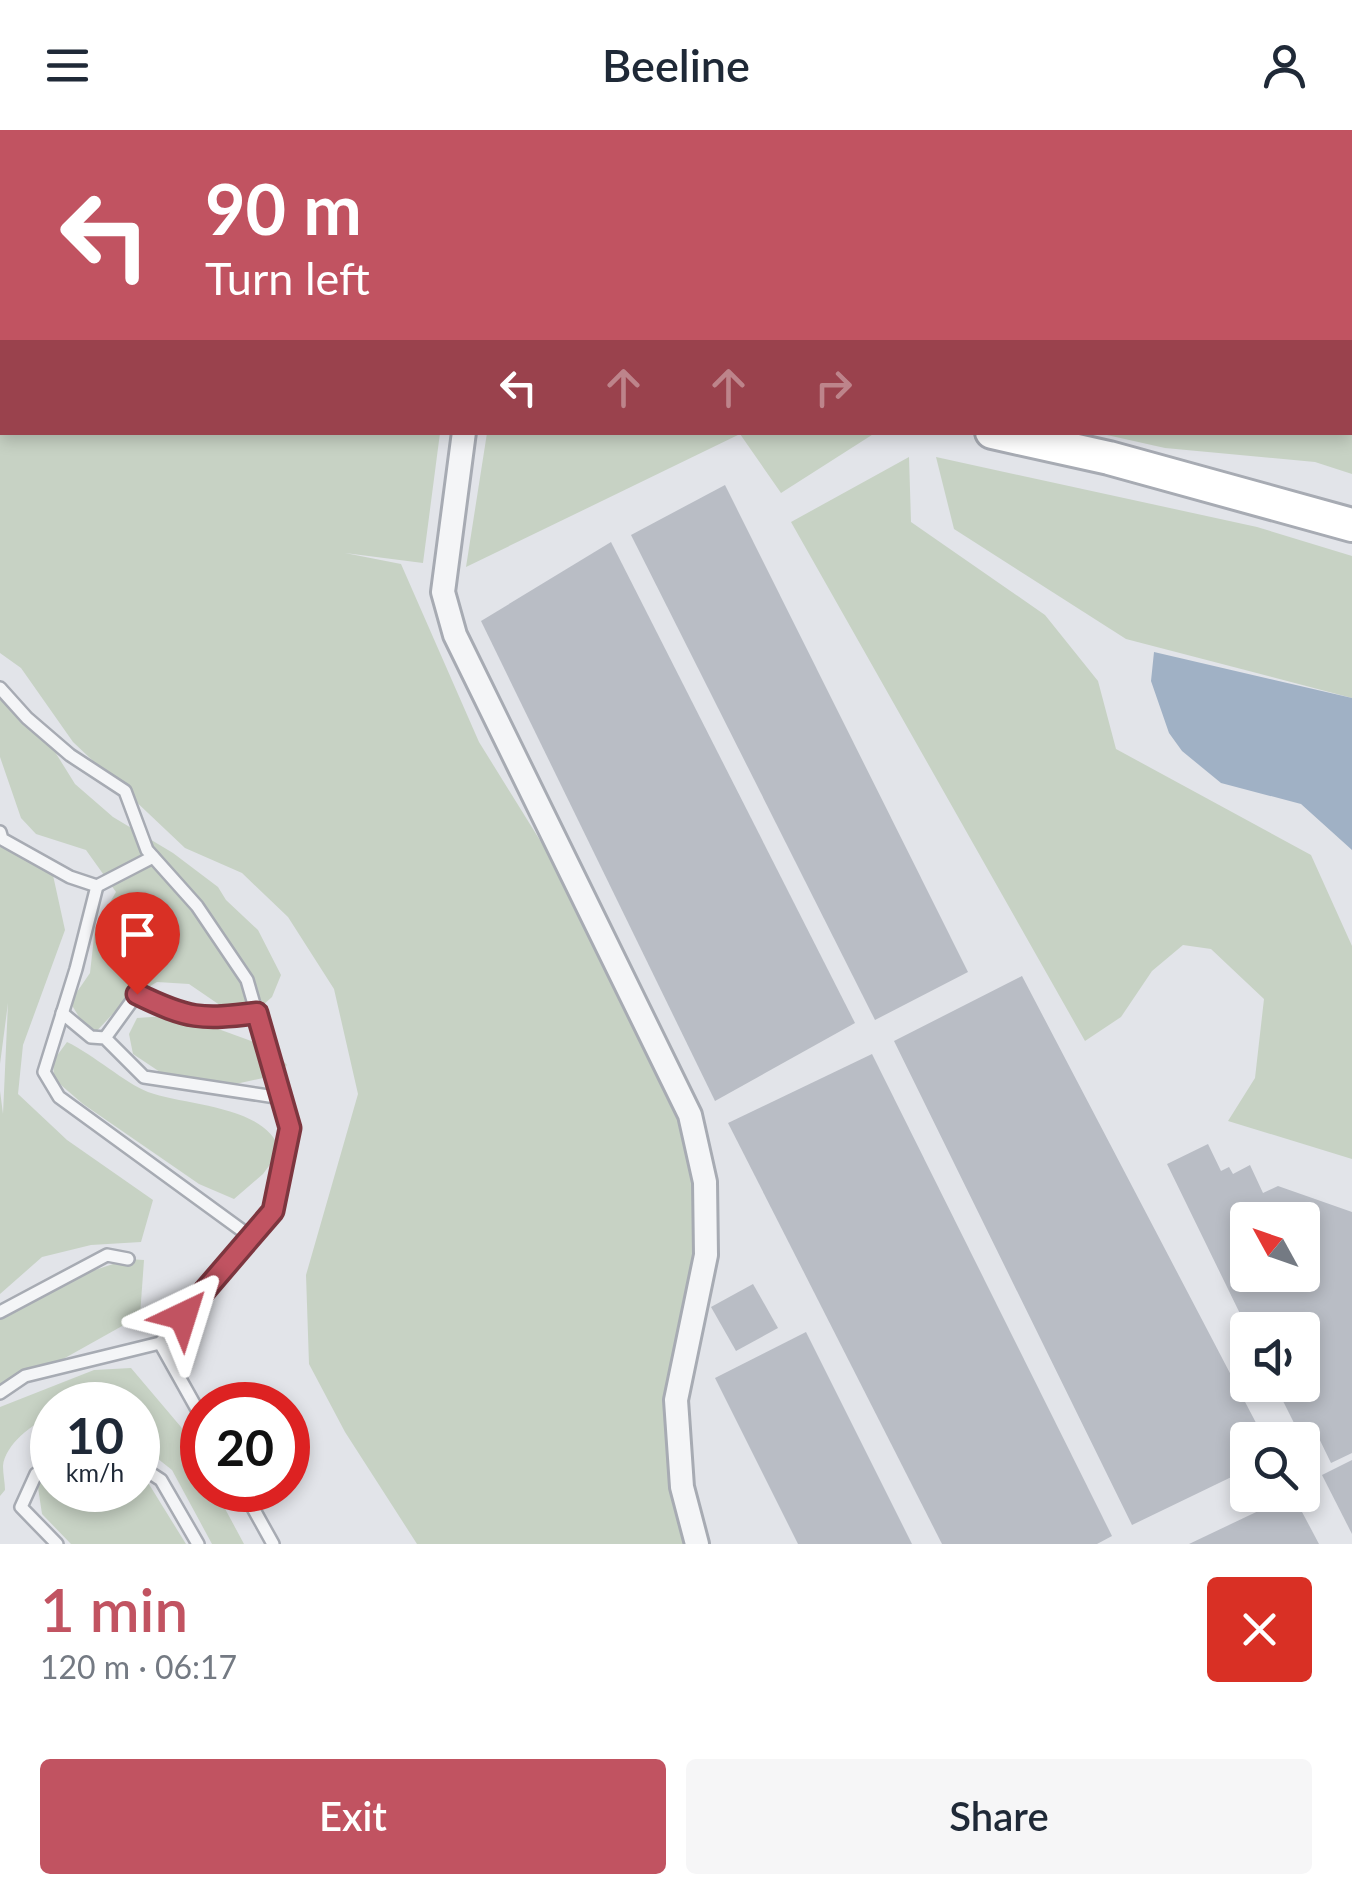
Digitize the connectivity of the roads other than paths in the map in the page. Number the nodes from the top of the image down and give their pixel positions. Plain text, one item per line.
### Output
1 (464, 435) edge
2 (1006, 435) edge
3 (1352, 525) edge
4 (0, 688) edge
5 (0, 832) edge
6 (152, 857) junction
7 (97, 886) junction
8 (62, 1013) junction
9 (257, 1013) junction
10 (105, 1038) junction
11 (282, 1098) junction
12 (251, 1237) junction
13 (128, 1259) dead end
14 (0, 1312) edge
15 (160, 1343) junction
16 (182, 1382) edge
17 (0, 1393) edge
18 (160, 1479) edge
19 (30, 1487) edge
20 (255, 1512) edge
21 (57, 1544) edge
22 (198, 1544) edge
23 (273, 1544) edge
24 (697, 1544) edge

1 - 24 street
2 - 3 street
4 - 6 lane
5 - 7 lane
6 - 7 lane
6 - 9 lane
7 - 8 lane
8 - 10 lane
8 - 12 lane
9 - 10 lane
9 - 11 lane
10 - 11 lane
11 - 12 lane
12 - 15 lane
13 - 14 lane
15 - 16 lane
15 - 17 lane
18 - 22 lane
19 - 21 lane
20 - 23 lane

